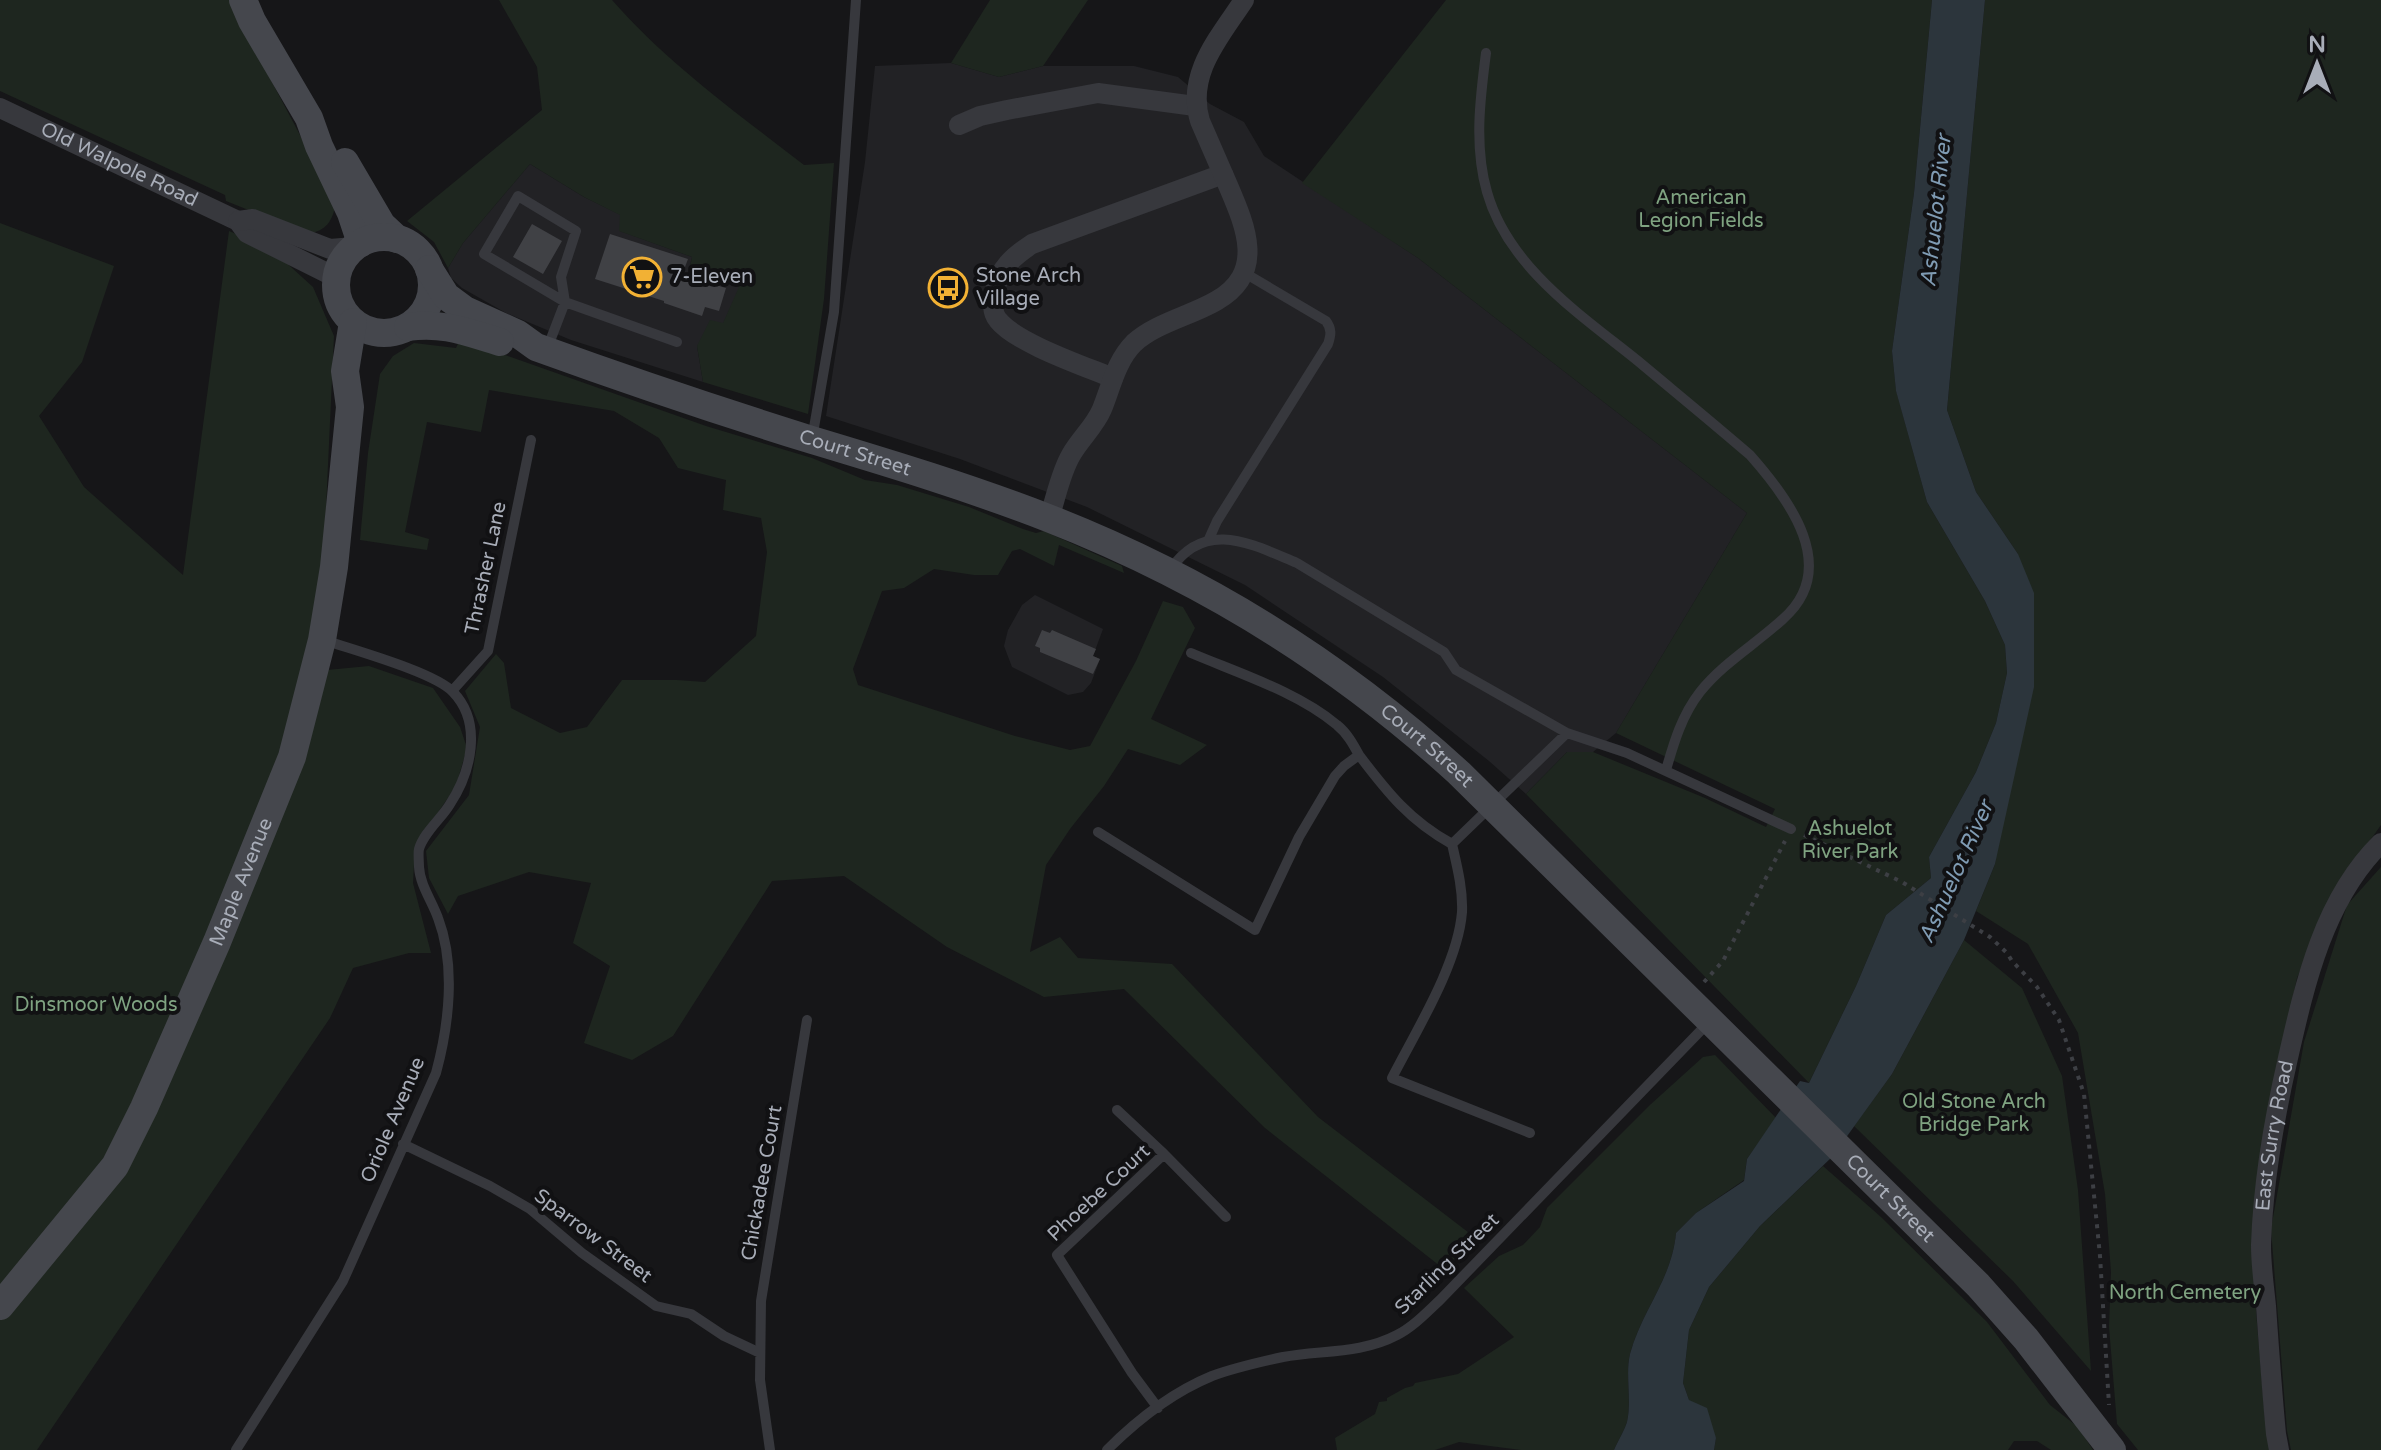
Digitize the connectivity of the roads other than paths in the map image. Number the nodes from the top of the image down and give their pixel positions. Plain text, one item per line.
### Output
1 (243, 0) edge
2 (856, 0) edge
3 (1244, 0) edge
4 (1486, 53) dead end
5 (1195, 106) junction
6 (0, 108) edge
7 (309, 118) junction
8 (959, 125) dead end
9 (1223, 174) junction
10 (238, 221) junction
11 (397, 239) junction
12 (358, 245) junction
13 (429, 269) junction
14 (1243, 272) junction
15 (337, 278) junction
16 (565, 302) junction
17 (365, 327) junction
18 (408, 327) junction
19 (677, 342) dead end
20 (541, 349) junction
21 (1113, 378) junction
22 (531, 440) dead end
23 (812, 440) junction
24 (1049, 518) junction
25 (1208, 541) junction
26 (1169, 572) junction
27 (322, 640) junction
28 (1191, 653) dead end
29 (452, 691) junction
30 (1567, 733) junction
31 (1359, 755) junction
32 (1666, 770) junction
33 (1492, 804) junction
34 (1791, 829) road end
35 (1098, 832) dead end
36 (2381, 843) edge
37 (1452, 844) junction
38 (807, 1020) dead end
39 (1710, 1021) junction
40 (1117, 1110) dead end
41 (1530, 1133) dead end
42 (403, 1144) junction
43 (1164, 1154) junction
44 (1226, 1217) dead end
45 (0, 1306) edge
46 (760, 1353) junction
47 (1158, 1408) junction
48 (236, 1450) edge
49 (770, 1450) edge
50 (1107, 1450) edge
51 (2112, 1450) edge
52 (2279, 1450) edge

1 - 7 main road
2 - 23 lane
3 - 5 street
4 - 32 lane
5 - 8 street
5 - 9 street
6 - 10 street, Old Walpole Road
7 - 11 main road
7 - 12 main road
9 - 14 street
9 - 21 street
10 - 12 street, Old Walpole Road
10 - 15 street, Old Walpole Road
11 - 12 main road
11 - 13 main road
12 - 15 main road
13 - 18 main road
13 - 20 main road, Court Street
14 - 21 street
14 - 25 lane
15 - 17 main road
16 - 16 lane
16 - 19 lane
16 - 20 lane
17 - 18 main road
17 - 27 main road, Maple Avenue
18 - 20 main road, Court Street
20 - 23 main road, Court Street
21 - 24 street
22 - 29 lane, Thrasher Lane
23 - 24 main road, Court Street
24 - 26 main road, Court Street
25 - 26 lane
25 - 30 lane
26 - 33 main road, Court Street
27 - 29 lane
27 - 45 main road, Maple Avenue
28 - 31 lane
29 - 42 lane, Oriole Avenue
30 - 32 lane
30 - 33 lane
31 - 35 lane
31 - 37 lane
32 - 34 lane
33 - 37 lane
33 - 39 main road, Court Street
36 - 52 street, East Surry Road
37 - 41 lane
38 - 46 lane, Chickadee Court
39 - 47 lane, Starling Street
39 - 51 main road, Court Street
40 - 43 lane
42 - 46 lane, Sparrow Street
42 - 48 lane, Oriole Avenue
43 - 44 lane, Phoebe Court
43 - 47 lane, Phoebe Court
46 - 49 lane
47 - 50 lane, Starling Street

